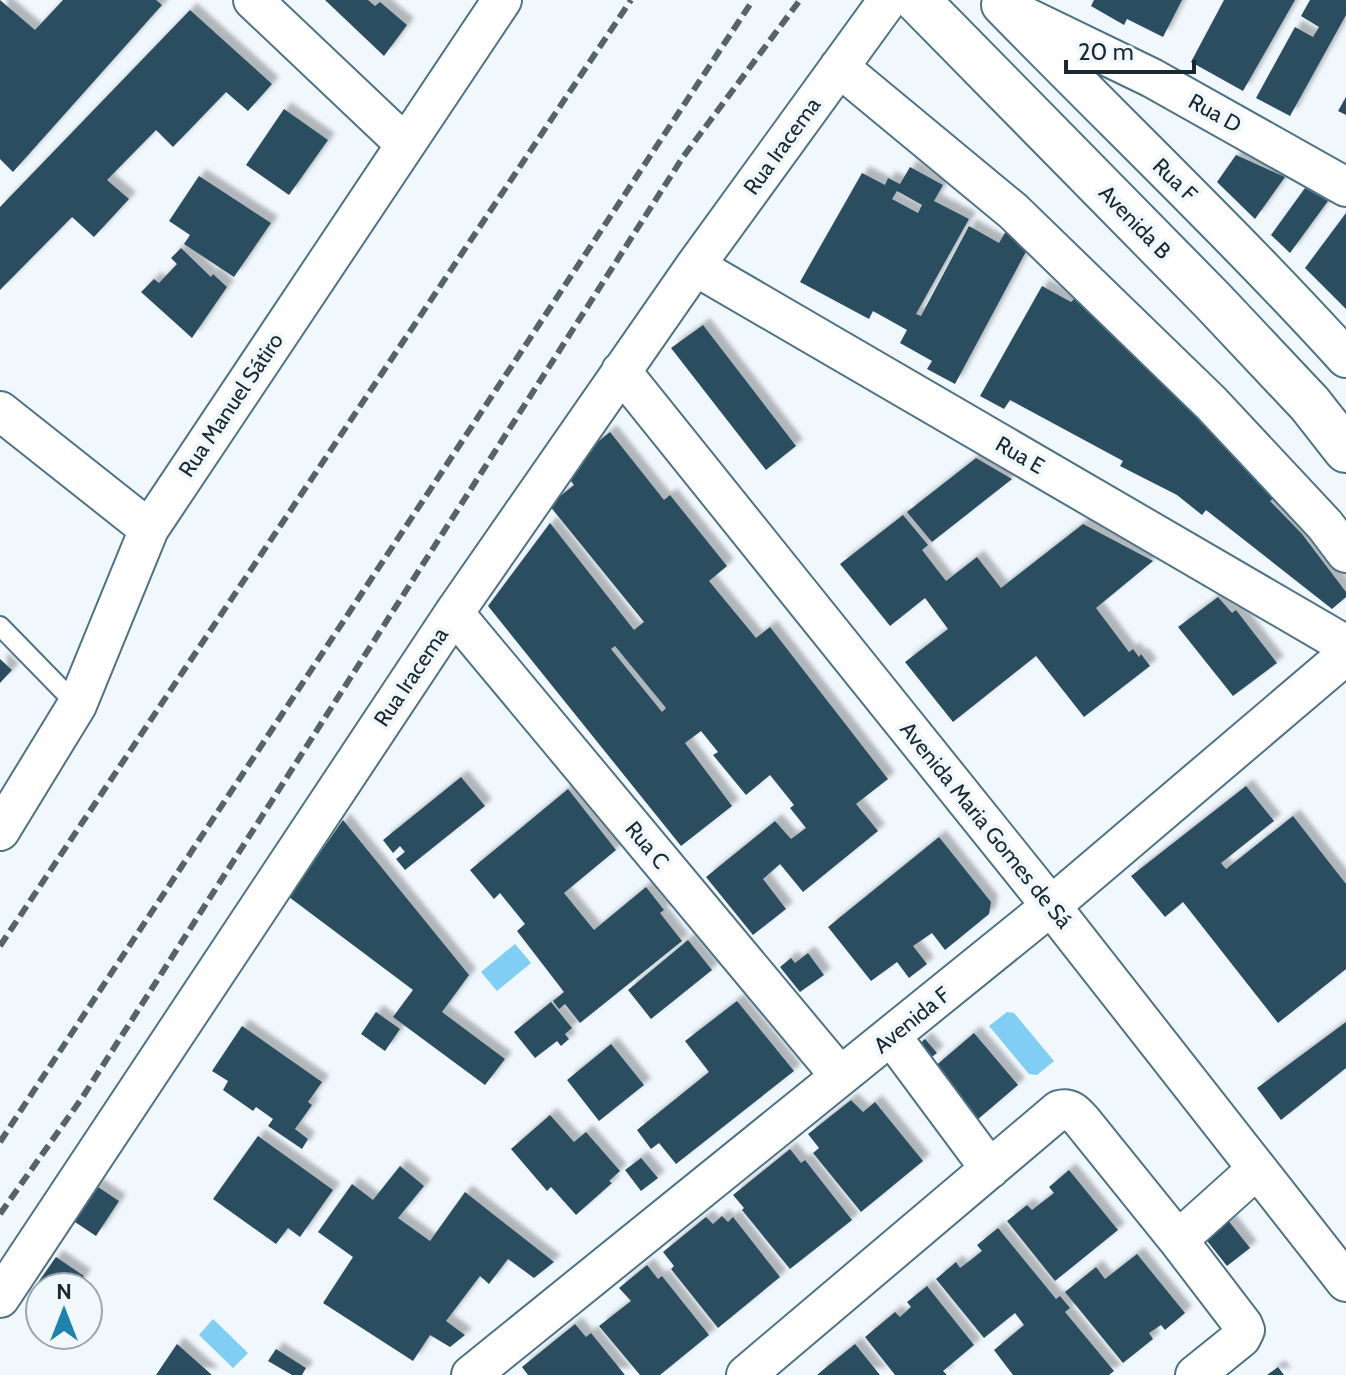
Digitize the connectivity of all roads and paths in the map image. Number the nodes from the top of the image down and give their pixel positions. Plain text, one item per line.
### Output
1 (253, 0) edge
2 (502, 0) edge
3 (888, 0) edge
4 (917, 0) edge
5 (998, 2) edge
6 (839, 67) junction
7 (405, 144) junction
8 (1346, 187) edge
9 (695, 266) junction
10 (1346, 358) edge
11 (621, 371) junction
12 (0, 411) edge
13 (1346, 450) edge
14 (149, 529) junction
15 (1346, 553) edge
16 (454, 613) junction
17 (0, 626) edge
18 (1346, 645) edge
19 (1346, 655) edge
20 (77, 705) junction
21 (0, 831) edge
22 (1051, 906) junction
23 (892, 1037) junction
24 (840, 1076) junction
25 (990, 1169) junction
26 (1257, 1169) junction
27 (1178, 1240) junction
28 (1346, 1282) edge
29 (0, 1298) edge
30 (471, 1375) edge
31 (746, 1375) edge
32 (1195, 1375) edge

1 - 7 street
2 - 7 street, Rua Manuel Sátiro
3 - 6 street, Rua Iracema
4 - 13 street, Avenida B
5 - 8 street, Rua D
5 - 10 street, Rua F
6 - 9 street, Rua Iracema
6 - 15 street
7 - 14 street, Rua Manuel Sátiro
9 - 11 street, Rua Iracema
9 - 18 street, Rua E
11 - 16 street, Rua Iracema
11 - 22 street, Avenida Maria Gomes de Sá
12 - 14 street
14 - 20 street, Rua Manuel Sátiro
16 - 24 street, Rua C
16 - 29 street, Rua Iracema
17 - 20 lane
19 - 22 street, Avenida F
20 - 21 street, Rua Manuel Sátiro
22 - 23 street, Avenida F
22 - 26 street, Avenida Maria Gomes de Sá
23 - 24 street, Avenida F
23 - 25 street
24 - 30 street, Avenida F
25 - 27 street
25 - 31 street
26 - 27 street
26 - 28 street, Avenida Maria Gomes de Sá
27 - 32 street

